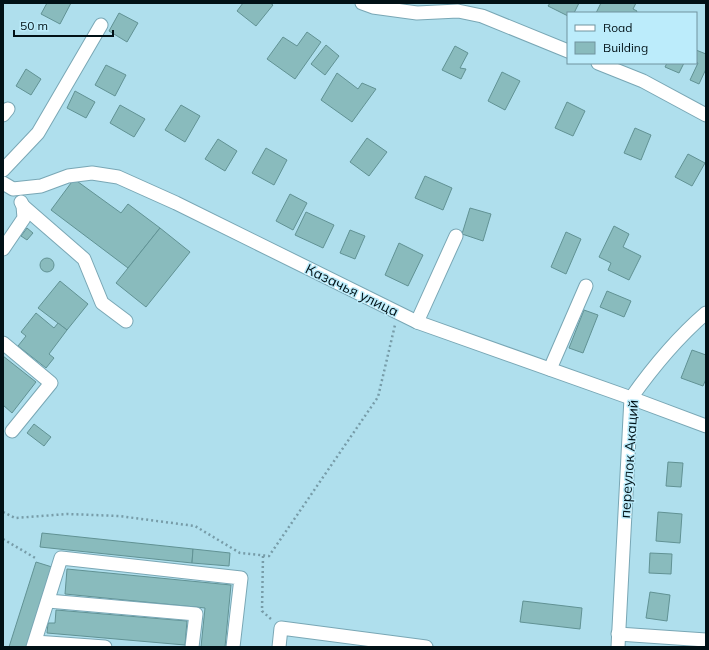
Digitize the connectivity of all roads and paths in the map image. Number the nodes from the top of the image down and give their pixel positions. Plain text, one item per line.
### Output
1 (362, 3) edge
2 (460, 7) edge
3 (101, 25) dead end
4 (567, 51) edge
5 (600, 64) edge
6 (706, 115) edge
7 (3, 170) edge
8 (8, 186) edge
9 (23, 206) junction
10 (456, 236) dead end
11 (3, 249) edge
12 (586, 286) dead end
13 (398, 313) junction
14 (706, 313) edge
15 (126, 321) dead end
16 (417, 322) junction
17 (3, 343) edge
18 (550, 369) junction
19 (631, 398) junction
20 (706, 426) edge
21 (12, 431) dead end
22 (3, 512) edge
23 (3, 539) edge
24 (263, 556) junction
25 (37, 559) dead end
26 (48, 601) junction
27 (281, 628) junction
28 (618, 634) junction
29 (706, 640) edge
30 (34, 644) edge
31 (105, 647) edge
32 (192, 647) edge
33 (233, 647) edge
34 (279, 647) edge
35 (426, 647) edge
36 (618, 647) edge

1 - 2 street
2 - 4 street
3 - 7 street
5 - 6 street
8 - 9 street
8 - 13 street, Казачья улица
9 - 11 street
9 - 15 street
10 - 16 street
12 - 18 street
13 - 16 street, Казачья улица
13 - 24 path
14 - 19 street, переулок Акаций
16 - 18 street, Казачья улица
17 - 21 street
18 - 19 street, Казачья улица
19 - 20 street, Казачья улица
19 - 28 street, переулок Акаций
22 - 24 path
23 - 25 path
24 - 27 path
26 - 30 street
26 - 32 street
26 - 33 street
27 - 34 street
27 - 35 street
28 - 29 street
28 - 36 street, переулок Акаций
30 - 31 street

